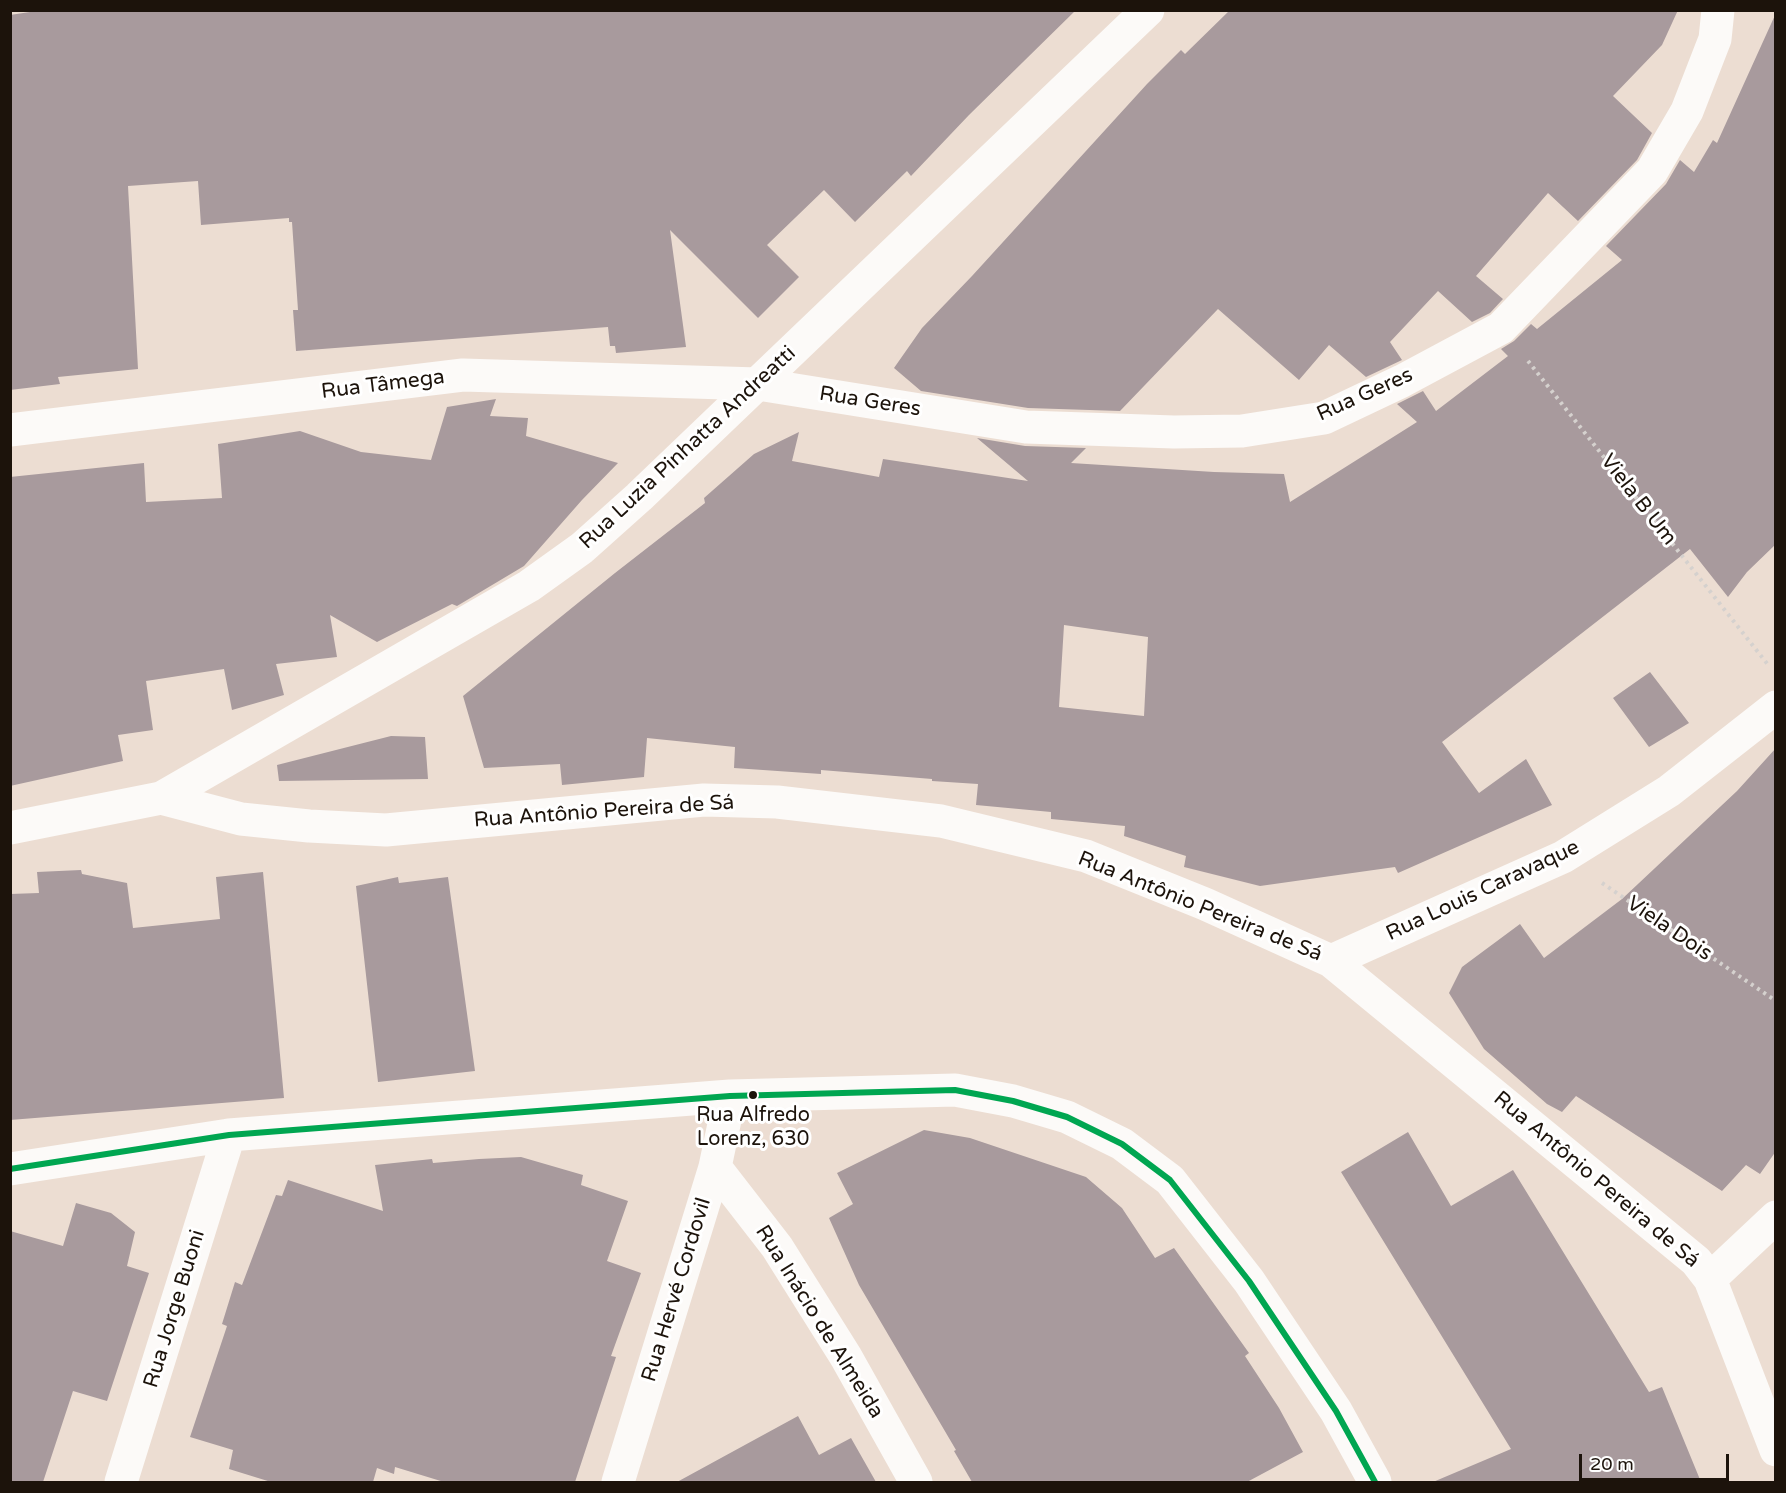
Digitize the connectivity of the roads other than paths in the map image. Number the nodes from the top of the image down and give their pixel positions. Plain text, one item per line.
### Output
1 (1148, 10) edge
2 (1718, 10) edge
3 (758, 384) junction
4 (10, 430) edge
5 (1776, 707) edge
6 (161, 798) junction
7 (10, 828) edge
8 (1331, 961) junction
9 (730, 1096) junction
10 (229, 1135) junction
11 (715, 1167) junction
12 (10, 1169) edge
13 (1776, 1217) edge
14 (1710, 1279) junction
15 (1776, 1450) edge
16 (121, 1482) edge
17 (618, 1482) edge
18 (916, 1482) edge
19 (1375, 1482) edge

1 - 3 street, Rua Luzia Pinhatta Andreatti
2 - 3 street, Rua Geres
3 - 4 street, Rua Tâmega
3 - 6 street, Rua Luzia Pinhatta Andreatti
5 - 8 street, Rua Louis Caravaque
6 - 7 street, Rua Antônio Pereira de Sá
6 - 8 street, Rua Antônio Pereira de Sá
8 - 14 street, Rua Antônio Pereira de Sá
9 - 10 street
9 - 11 street, Rua Hervé Cordovil
9 - 19 street
10 - 12 street
10 - 16 street, Rua Jorge Buoni
11 - 17 street, Rua Hervé Cordovil
11 - 18 street, Rua Inácio de Almeida
13 - 14 street
14 - 15 street, Rua Antônio Pereira de Sá

